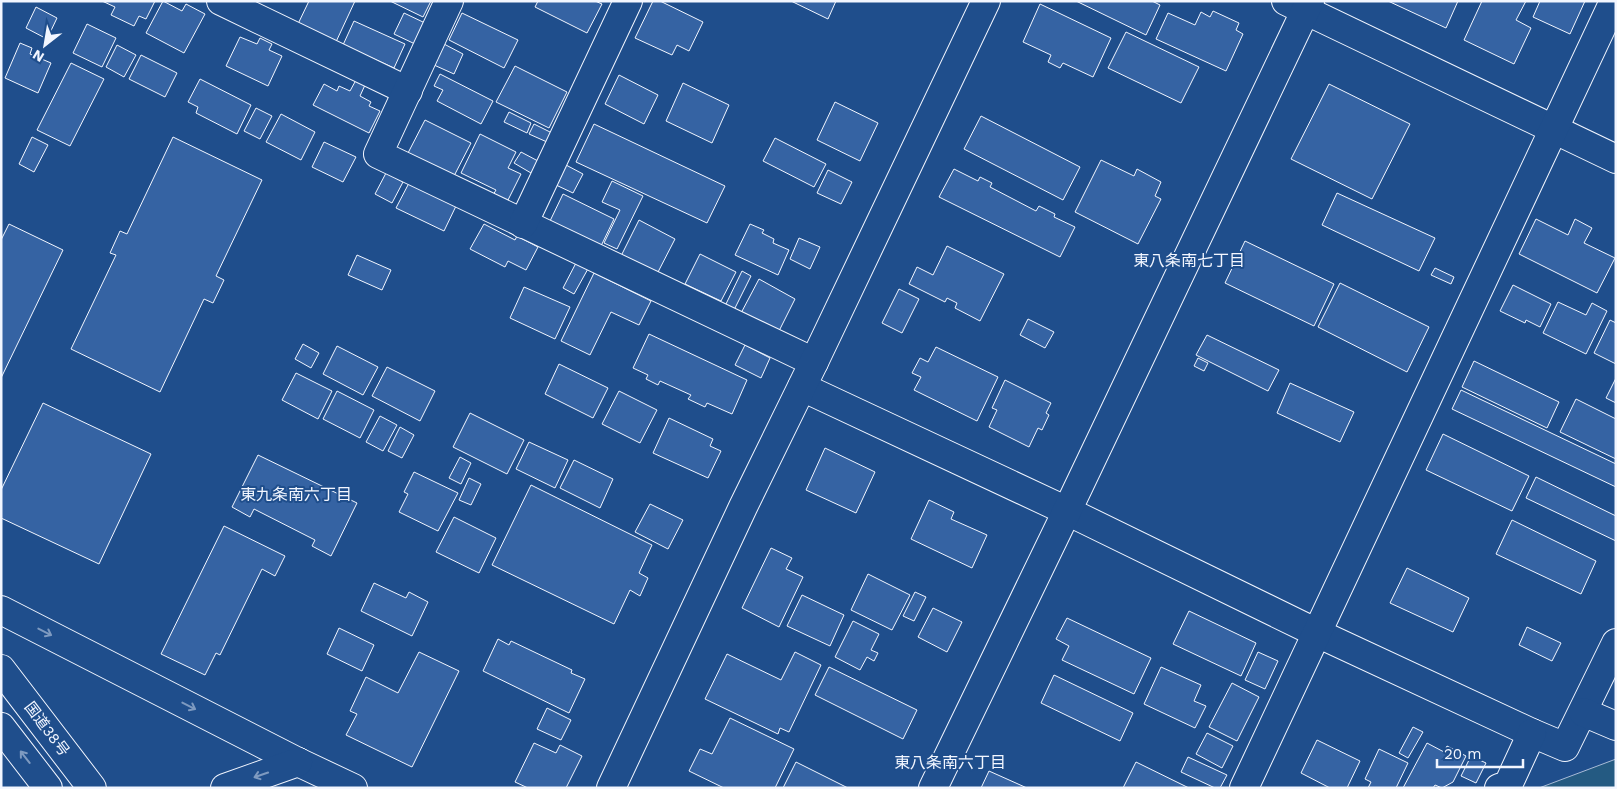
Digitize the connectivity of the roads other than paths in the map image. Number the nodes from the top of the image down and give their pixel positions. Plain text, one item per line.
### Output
1 (221, 1) edge
2 (449, 1) edge
3 (628, 1) edge
4 (986, 1) edge
5 (1614, 1) edge
6 (1301, 4) edge
7 (408, 91) junction
8 (1554, 129) junction
9 (1616, 159) edge
10 (523, 224) junction
11 (814, 362) junction
12 (802, 387) junction
13 (1067, 511) junction
14 (1, 610) edge
15 (1317, 632) junction
16 (1616, 643) edge
17 (1, 669) edge
18 (1583, 712) junction
19 (1616, 726) edge
20 (1, 727) edge
21 (1532, 733) junction
22 (298, 762) junction
23 (48, 788) edge
24 (92, 788) edge
25 (224, 788) edge
26 (354, 788) edge
27 (612, 788) edge
28 (933, 788) edge
29 (1244, 788) edge
30 (1499, 788) edge

1 - 7 main road
2 - 7 main road
3 - 10 main road
4 - 11 main road
5 - 8 main road
6 - 8 main road
6 - 13 main road
7 - 10 main road
8 - 9 main road
8 - 15 main road
10 - 11 main road
11 - 12 main road
12 - 13 main road
12 - 27 main road
13 - 15 main road
13 - 28 main road
14 -> 22 main road
15 - 21 main road
15 - 29 main road
16 - 18 main road
17 - 24 main road, 国道38号
18 - 19 main road
18 - 21 main road
23 -> 20 main road
21 - 30 main road
22 -> 25 main road
22 - 26 main road

